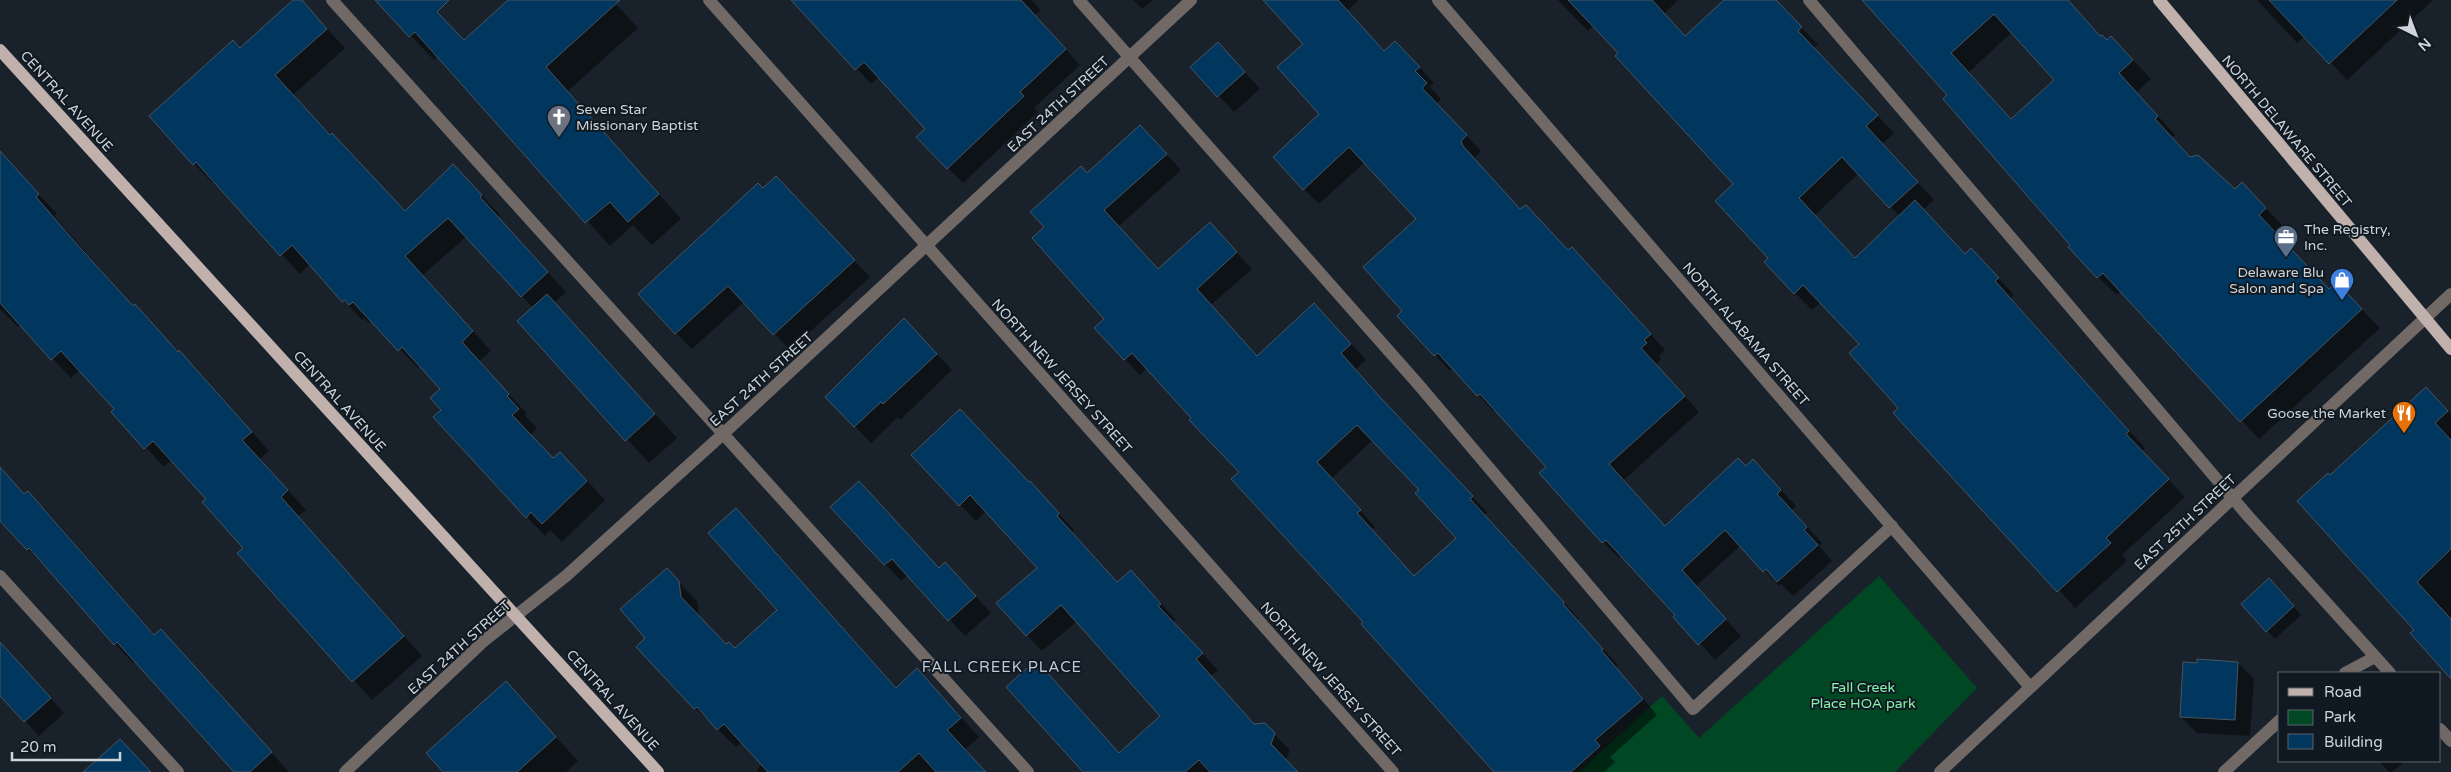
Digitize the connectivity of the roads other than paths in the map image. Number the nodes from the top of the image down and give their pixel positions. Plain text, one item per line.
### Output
1 (332, 0) edge
2 (709, 0) edge
3 (1079, 0) edge
4 (1191, 0) edge
5 (1438, 0) edge
6 (1809, 0) edge
7 (2159, 0) edge
8 (0, 50) edge
9 (1129, 58) junction
10 (927, 247) junction
11 (2451, 294) edge
12 (2424, 319) junction
13 (2451, 350) edge
14 (723, 434) junction
15 (2233, 498) junction
16 (1892, 526) junction
17 (0, 576) edge
18 (516, 615) junction
19 (2375, 657) junction
20 (2347, 672) edge
21 (2389, 672) edge
22 (2030, 687) junction
23 (2278, 722) edge
24 (2441, 730) edge
25 (2451, 741) edge
26 (178, 772) edge
27 (345, 772) edge
28 (658, 772) edge
29 (1028, 772) edge
30 (1393, 772) edge
31 (1940, 772) edge
32 (2224, 772) edge

1 - 14 street
2 - 10 street, NORTH NEW JERSEY STREET
3 - 9 street
4 - 9 street, EAST 24TH STREET
5 - 16 street, NORTH ALABAMA STREET
6 - 15 street
7 - 12 main road, NORTH DELAWARE STREET
8 - 18 main road, CENTRAL AVENUE
9 - 10 street, EAST 24TH STREET
9 - 16 street
10 - 14 street, EAST 24TH STREET
10 - 30 street, NORTH NEW JERSEY STREET
11 - 12 street, EAST 25TH STREET
12 - 13 main road, NORTH DELAWARE STREET
12 - 15 street, EAST 25TH STREET
14 - 18 street, EAST 24TH STREET
14 - 29 street
15 - 19 street
15 - 22 street, EAST 25TH STREET
16 - 22 street, NORTH ALABAMA STREET
17 - 26 street
18 - 27 street, EAST 24TH STREET
18 - 28 main road, CENTRAL AVENUE
19 - 20 street
19 - 21 street
22 - 31 street, EAST 25TH STREET
23 - 32 street
24 - 25 street

